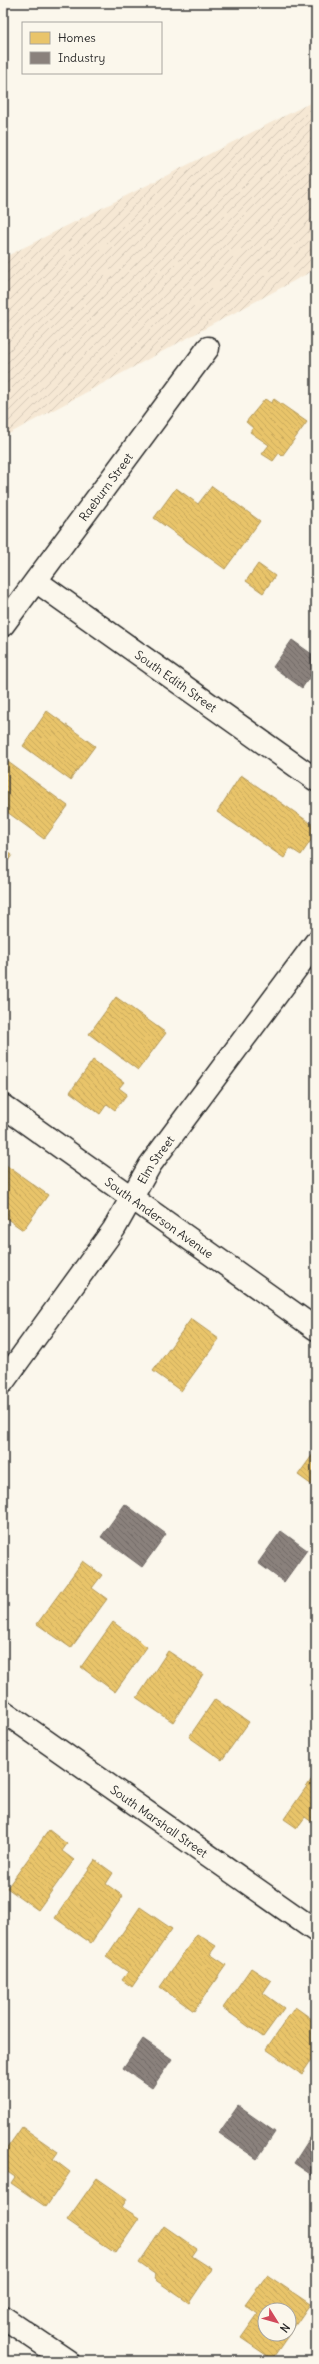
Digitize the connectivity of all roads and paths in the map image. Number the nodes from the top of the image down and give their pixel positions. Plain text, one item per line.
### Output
1 (208, 348) dead end
2 (36, 581) junction
3 (3, 625) edge
4 (316, 780) edge
5 (316, 942) edge
6 (3, 1106) edge
7 (132, 1198) junction
8 (316, 1329) edge
9 (3, 1382) edge
10 (3, 1711) edge
11 (316, 1931) edge
12 (3, 2317) edge
13 (68, 2361) edge

1 - 2 street, Raeburn Street
2 - 3 street, Raeburn Street
2 - 4 street, South Edith Street
5 - 7 street, Elm Street
6 - 7 street, South Anderson Avenue
7 - 8 street, South Anderson Avenue
7 - 9 street, Elm Street
10 - 11 street, South Marshall Street
12 - 13 street

